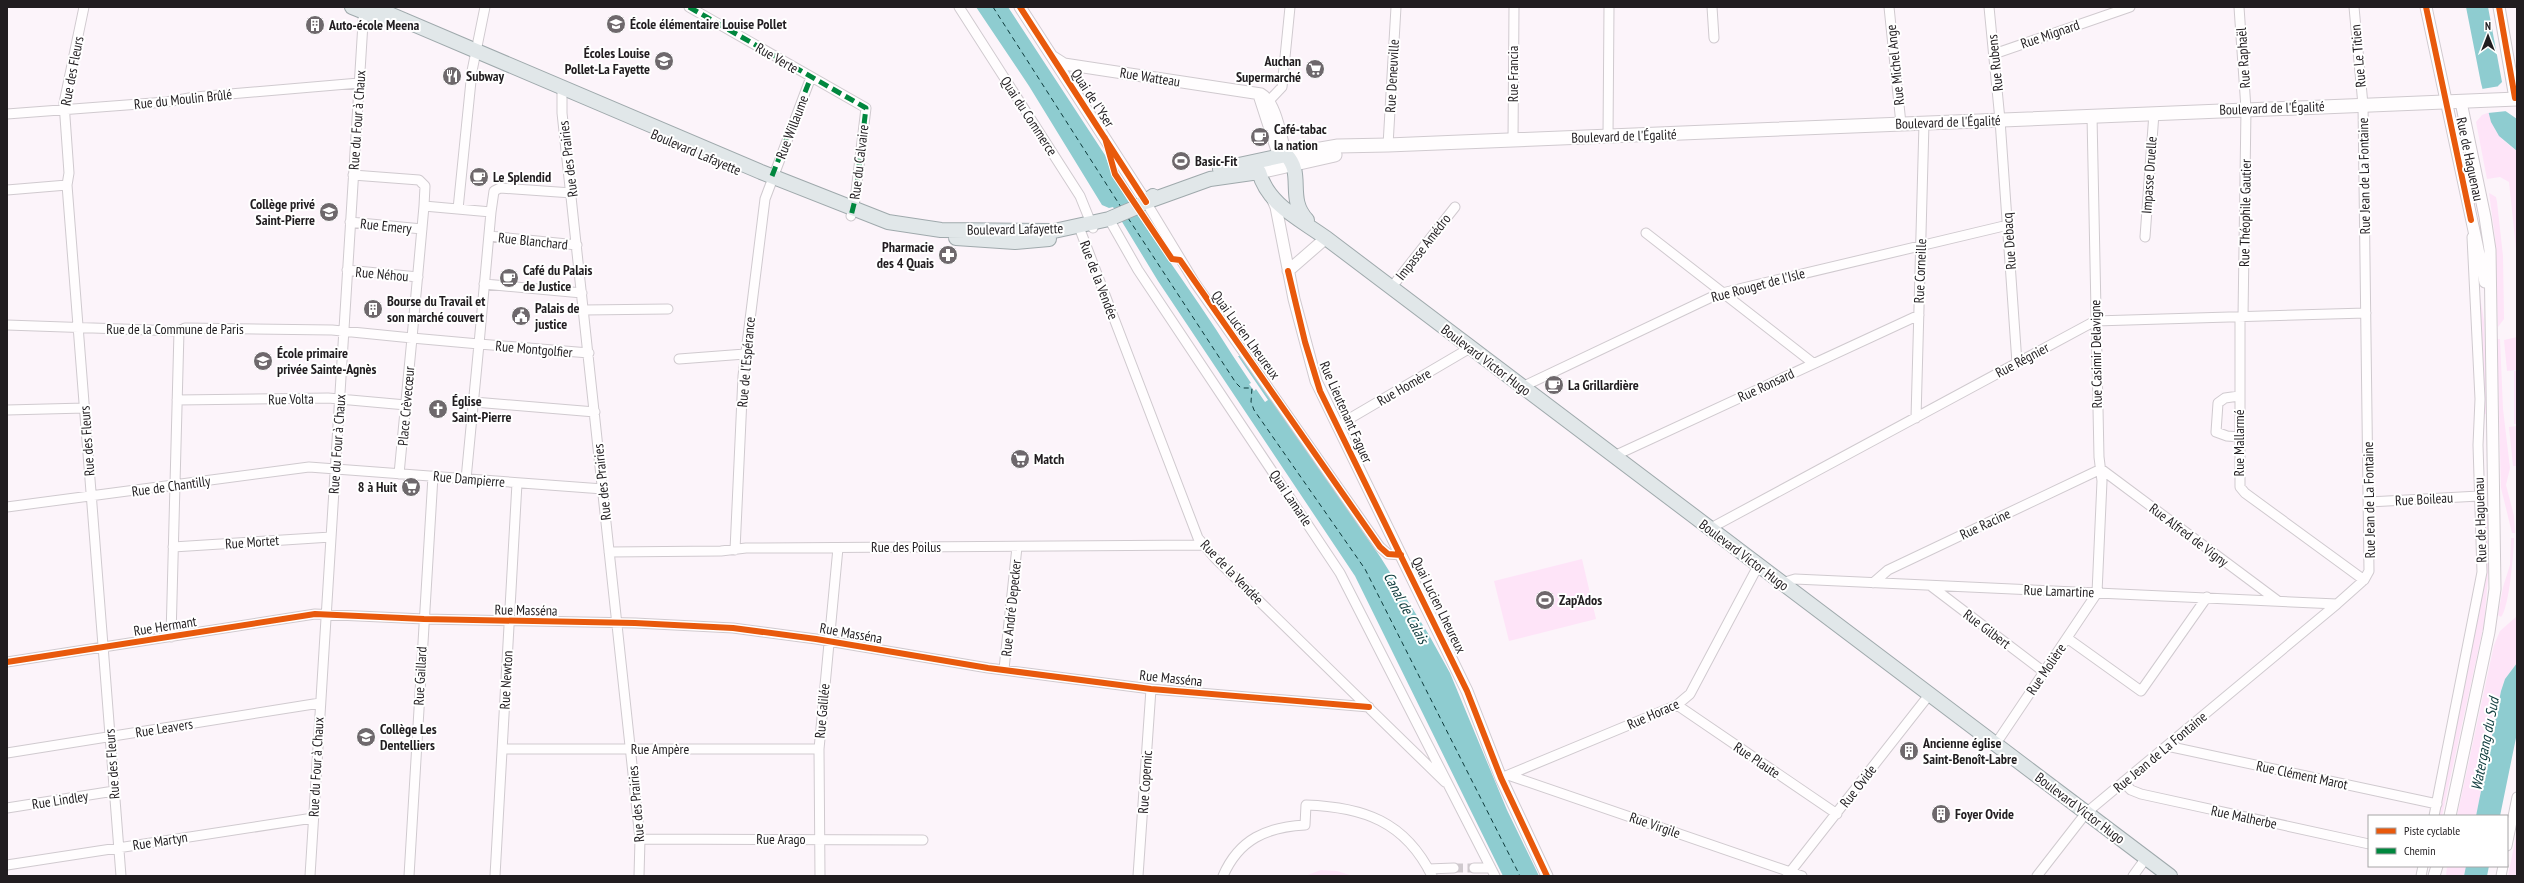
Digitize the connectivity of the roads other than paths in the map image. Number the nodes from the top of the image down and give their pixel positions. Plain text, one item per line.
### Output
1 (84, 7) edge
2 (486, 7) edge
3 (689, 7) edge
4 (959, 7) edge
5 (1020, 7) edge
6 (1290, 7) edge
7 (1396, 7) edge
8 (1514, 7) edge
9 (1609, 7) edge
10 (1712, 7) edge
11 (1889, 7) edge
12 (1989, 7) edge
13 (2130, 7) edge
14 (2239, 7) edge
15 (2354, 7) edge
16 (2426, 7) edge
17 (2499, 7) edge
18 (363, 8) edge
19 (704, 11) edge
20 (2503, 27) junction
21 (1714, 38) dead end
22 (1994, 54) junction
23 (475, 55) junction
24 (1053, 57) junction
25 (2517, 60) edge
26 (811, 77) junction
27 (359, 83) junction
28 (562, 92) junction
29 (2515, 99) edge
30 (2466, 102) junction
31 (2446, 103) junction
32 (1266, 104) junction
33 (2363, 104) junction
34 (866, 108) joint
35 (64, 109) junction
36 (2246, 110) junction
37 (2154, 113) junction
38 (7, 114) edge
39 (2092, 116) junction
40 (2000, 120) junction
41 (1924, 123) junction
42 (1901, 124) junction
43 (1608, 136) junction
44 (1513, 140) junction
45 (1388, 146) junction
46 (1279, 164) junction
47 (353, 175) junction
48 (771, 180) junction
49 (67, 185) junction
50 (7, 190) edge
51 (572, 193) junction
52 (1270, 196) junction
53 (1146, 202) junction
54 (424, 206) junction
55 (1455, 207) dead end
56 (458, 209) junction
57 (491, 212) junction
58 (852, 213) junction
59 (1109, 219) junction
60 (2471, 220) junction
61 (350, 222) junction
62 (2008, 225) junction
63 (1086, 228) junction
64 (422, 230) junction
65 (1646, 233) dead end
66 (489, 236) junction
67 (1323, 236) junction
68 (2145, 237) dead end
69 (1922, 245) junction
70 (577, 246) junction
71 (347, 270) junction
72 (1288, 271) junction
73 (418, 277) junction
74 (484, 284) junction
75 (1391, 288) junction
76 (1722, 292) junction
77 (582, 293) junction
78 (668, 309) dead end
79 (584, 310) junction
80 (2366, 313) junction
81 (2490, 314) junction
82 (1919, 315) junction
83 (2242, 317) junction
84 (2095, 321) junction
85 (7, 326) edge
86 (80, 328) junction
87 (178, 331) junction
88 (343, 331) junction
89 (412, 338) junction
90 (479, 344) junction
91 (1470, 348) junction
92 (589, 353) junction
93 (745, 354) junction
94 (679, 359) dead end
95 (1813, 363) junction
96 (2017, 363) junction
97 (1522, 387) junction
98 (2239, 396) junction
99 (340, 399) junction
100 (176, 400) junction
101 (474, 402) junction
102 (406, 405) junction
103 (85, 408) junction
104 (7, 410) edge
105 (595, 412) junction
106 (1916, 418) junction
107 (1337, 426) junction
108 (2239, 437) junction
109 (1614, 456) junction
110 (335, 468) junction
111 (2101, 470) junction
112 (399, 474) junction
113 (433, 476) junction
114 (466, 479) junction
115 (517, 483) junction
116 (174, 486) junction
117 (603, 489) junction
118 (2479, 496) junction
119 (91, 497) junction
120 (2369, 502) junction
121 (7, 507) edge
122 (1710, 529) junction
123 (331, 537) junction
124 (1203, 545) junction
125 (173, 547) junction
126 (1017, 547) junction
127 (838, 548) junction
128 (735, 550) junction
129 (610, 552) junction
130 (1401, 555) junction
131 (1758, 566) junction
132 (2364, 580) junction
133 (1782, 583) junction
134 (1873, 583) junction
135 (1931, 586) junction
136 (2097, 593) junction
137 (2207, 597) junction
138 (2278, 601) junction
139 (2337, 604) junction
140 (326, 614) junction
141 (424, 620) junction
142 (510, 622) junction
143 (617, 624) junction
144 (171, 637) junction
145 (2067, 638) junction
146 (828, 642) junction
147 (103, 648) junction
148 (7, 662) edge
149 (1004, 669) junction
150 (2044, 672) junction
151 (1151, 689) junction
152 (1929, 695) junction
153 (320, 703) junction
154 (1677, 706) junction
155 (1369, 707) junction
156 (110, 736) junction
157 (1995, 745) junction
158 (2167, 746) junction
159 (502, 749) junction
160 (631, 749) junction
161 (819, 749) junction
162 (7, 753) edge
163 (1504, 776) junction
164 (2123, 782) junction
165 (1452, 788) junction
166 (114, 792) junction
167 (2517, 797) edge
168 (2436, 804) junction
169 (7, 808) edge
170 (2086, 813) junction
171 (1837, 814) junction
172 (2434, 815) edge
173 (2450, 815) edge
174 (313, 818) junction
175 (2514, 822) edge
176 (640, 839) junction
177 (819, 839) junction
178 (923, 840) dead end
179 (2508, 843) edge
180 (2368, 844) edge
181 (118, 848) junction
182 (2146, 858) junction
183 (7, 865) edge
184 (1454, 868) tunnel mouth
185 (1474, 868) tunnel mouth
186 (1430, 872) edge
187 (1493, 872) edge
188 (1788, 874) edge
189 (121, 876) edge
190 (310, 876) edge
191 (409, 876) edge
192 (494, 876) edge
193 (639, 876) edge
194 (820, 876) edge
195 (1138, 876) edge
196 (1223, 876) edge
197 (1547, 876) edge
198 (1802, 876) edge
199 (2037, 876) edge
200 (2132, 876) edge
201 (2170, 876) edge

1 - 35 street, Rue des Fleurs
2 - 23 street
3 - 19 street, Rue Verte
4 - 63 street, Quai du Commerce
5 - 24 street, Quai de l'Yser
6 - 32 street
7 - 45 street, Rue Deneuville
8 - 44 street, Rue Francia
9 - 43 street
10 - 21 street
11 - 42 street, Rue Michel Ange
12 - 22 street, Rue Rubens
13 - 22 street, Rue Mignard
14 - 36 street, Rue Raphaël
15 - 33 street, Rue Le Titien
16 - 31 street, Rue de Haguenau
17 - 20 street
18 - 23 main road, Boulevard Lafayette
18 - 27 street, Rue du Four à Chaux
19 - 26 street, Rue Verte
20 - 25 street
20 - 29 street
22 - 40 street, Rue Rubens
23 - 28 main road, Boulevard Lafayette
23 - 56 street
24 - 32 street, Rue Watteau
24 - 53 street, Quai de l'Yser
26 - 34 street, Rue Verte
26 - 48 street, Rue Willaume
27 - 35 street, Rue du Moulin Brûlé
27 - 47 street, Rue du Four à Chaux
28 - 48 main road, Boulevard Lafayette
28 - 51 street, Rue des Prairies
29 - 30 main road, Boulevard de l'Égalité
30 - 31 main road, Boulevard de l'Égalité
30 - 81 street, Rue de Haguenau
31 - 33 main road, Boulevard de l'Égalité
31 - 60 street, Rue de Haguenau
32 - 46 street
33 - 36 main road, Boulevard de l'Égalité
33 - 80 street, Rue Jean de La Fontaine
34 - 58 street, Rue du Calvaire
35 - 38 street, Rue du Moulin Brûlé
35 - 49 street, Rue des Fleurs
36 - 37 main road, Boulevard de l'Égalité
36 - 83 street, Rue Théophile Gautier
37 - 39 main road, Boulevard de l'Égalité
37 - 68 street, Impasse Druelle
39 - 40 main road, Boulevard de l'Égalité
39 - 84 street, Rue Casimir Delavigne
40 - 41 main road, Boulevard de l'Égalité
40 - 62 street, Rue Debacq
41 - 42 main road, Boulevard de l'Égalité
41 - 69 street, Rue Corneille
42 - 43 main road, Boulevard de l'Égalité
43 - 44 main road, Boulevard de l'Égalité
44 - 45 main road, Boulevard de l'Égalité
45 - 46 main road, Boulevard de l'Égalité
46 - 52 main road, Boulevard Victor Hugo
46 - 53 main road, Boulevard de l'Égalité
46 - 53 main road, Boulevard de l'Égalité
46 - 67 main road, Boulevard Victor Hugo
47 - 54 street, Place Crèvecœur
47 - 61 street, Rue du Four à Chaux
48 - 58 main road, Boulevard Lafayette
48 - 93 street, Rue de l'Espérance
49 - 50 street
49 - 86 street, Rue des Fleurs
51 - 57 street
51 - 70 street, Rue des Prairies
52 - 67 main road, Boulevard Victor Hugo
52 - 72 street, Rue Lieutenant Faguer
53 - 59 main road, Boulevard Lafayette
53 - 130 street, Quai Lucien Lheureux
54 - 56 street
54 - 64 street, Place Crèvecœur
55 - 75 street, Impasse Amédro
56 - 57 street
57 - 66 street
58 - 63 main road, Boulevard Lafayette
59 - 63 main road, Boulevard Lafayette
59 - 165 street, Quai Lamarle
60 - 81 street, Rue de Haguenau
60 - 118 street, Rue de Haguenau
61 - 64 street, Rue Emery
61 - 71 street, Rue du Four à Chaux
62 - 69 street, Rue Rouget de l'Isle
62 - 96 street, Rue Debacq
63 - 124 street, Rue de la Vendée
64 - 73 street, Place Crèvecœur
65 - 76 street
66 - 70 street, Rue Blanchard
66 - 74 street
67 - 72 street
67 - 75 main road, Boulevard Victor Hugo
69 - 76 street, Rue Rouget de l'Isle
69 - 82 street, Rue Corneille
70 - 77 street, Rue des Prairies
71 - 73 street, Rue Néhou
71 - 88 street, Rue du Four à Chaux
72 - 107 street, Rue Lieutenant Faguer
73 - 89 street, Place Crèvecœur
74 - 77 street
74 - 90 street
75 - 91 main road, Boulevard Victor Hugo
76 - 95 street
76 - 97 street, Rue Rouget de l'Isle
77 - 79 street, Rue des Prairies
78 - 79 street
79 - 92 street, Rue des Prairies
80 - 83 street, Rue Régnier
80 - 120 street, Rue Jean de La Fontaine
81 - 173 street, Rue de Haguenau
82 - 95 street, Rue Ronsard
82 - 106 street, Rue Corneille
83 - 84 street, Rue Régnier
83 - 98 street, Rue Mallarmé
84 - 96 street, Rue Régnier
84 - 111 street, Rue Casimir Delavigne
85 - 86 street, Rue de la Commune de Paris
86 - 87 street, Rue de la Commune de Paris
86 - 103 street, Rue des Fleurs
87 - 88 street, Rue de la Commune de Paris
87 - 100 street
88 - 89 street, Rue de la Commune de Paris
88 - 99 street, Rue du Four à Chaux
89 - 90 street
89 - 102 street, Place Crèvecœur
90 - 92 street, Rue Montgolfier
90 - 101 street
91 - 97 main road, Boulevard Victor Hugo
91 - 107 street, Rue Homère
92 - 105 street, Rue des Prairies
93 - 94 street
93 - 128 street, Rue de l'Espérance
95 - 109 street, Rue Ronsard
96 - 106 street, Rue Régnier
97 - 109 main road, Boulevard Victor Hugo
98 - 108 street, Rue Mallarmé
98 - 108 street
99 - 100 street, Rue Volta
99 - 102 street, Rue Volta
99 - 110 street, Rue du Four à Chaux
100 - 116 street
101 - 105 street
101 - 114 street
102 - 112 street, Place Crèvecœur
103 - 104 street
103 - 119 street, Rue des Fleurs
105 - 117 street, Rue des Prairies
106 - 122 street, Rue Régnier
107 - 130 street, Rue Lieutenant Faguer
108 - 132 street, Rue Mallarmé
109 - 122 main road, Boulevard Victor Hugo
110 - 112 street, Rue Dampierre
110 - 116 street, Rue de Chantilly
110 - 123 street, Rue du Four à Chaux
111 - 134 street, Rue Racine
111 - 136 street, Rue Casimir Delavigne
111 - 138 street, Rue Alfred de Vigny
112 - 113 street, Rue Dampierre
113 - 114 street, Rue Dampierre
113 - 141 street, Rue Gaillard
114 - 115 street, Rue Dampierre
115 - 117 street, Rue Dampierre
115 - 142 street, Rue Newton
116 - 119 street, Rue de Chantilly
116 - 125 street
117 - 129 street, Rue des Prairies
118 - 120 street, Rue Boileau
118 - 168 street, Rue de Haguenau
119 - 121 street, Rue de Chantilly
119 - 147 street, Rue des Fleurs
120 - 132 street, Rue Jean de La Fontaine
122 - 131 main road, Boulevard Victor Hugo
123 - 125 street, Rue Mortet
123 - 140 street, Rue du Four à Chaux
124 - 126 street, Rue des Poilus
124 - 155 street, Rue de la Vendée
125 - 144 street
126 - 127 street, Rue des Poilus
126 - 149 street, Rue André Depecker
127 - 128 street, Rue des Poilus
127 - 146 street, Rue Galilée
128 - 129 street, Rue des Poilus
129 - 143 street, Rue des Prairies
130 - 163 street, Quai Lucien Lheureux
131 - 133 main road, Boulevard Victor Hugo
131 - 154 street, Rue Horace
132 - 139 street, Rue Jean de La Fontaine
133 - 134 street, Rue Lamartine
133 - 152 main road, Boulevard Victor Hugo
134 - 135 street, Rue Lamartine
135 - 136 street, Rue Lamartine
135 - 150 street, Rue Gilbert
136 - 137 street, Rue Lamartine
136 - 145 street, Rue Molière
137 - 138 street, Rue Lamartine
137 - 145 street
138 - 139 street, Rue Lamartine
139 - 158 street, Rue Jean de La Fontaine
140 - 141 street, Rue Masséna
140 - 144 street, Rue Hermant
140 - 153 street, Rue du Four à Chaux
141 - 142 street, Rue Masséna
141 - 191 street, Rue Gaillard
142 - 143 street, Rue Masséna
142 - 159 street, Rue Newton
143 - 146 street, Rue Masséna
143 - 160 street, Rue des Prairies
144 - 147 street, Rue Hermant
145 - 150 street, Rue Molière
146 - 149 street, Rue Masséna
146 - 161 street, Rue Galilée
147 - 148 street, Rue Hermant
147 - 156 street, Rue des Fleurs
149 - 151 street, Rue Masséna
150 - 157 street, Rue Molière
151 - 155 street, Rue Masséna
151 - 195 street, Rue Copernic
152 - 157 main road, Boulevard Victor Hugo
152 - 171 street, Rue Ovide
153 - 156 street, Rue Leavers
153 - 174 street, Rue du Four à Chaux
154 - 163 street, Rue Horace
154 - 171 street, Rue Plaute
155 - 165 street, Rue de la Vendée
156 - 162 street, Rue Leavers
156 - 166 street, Rue des Fleurs
157 - 170 main road, Boulevard Victor Hugo
158 - 164 street, Rue Jean de La Fontaine
158 - 168 street, Rue Clément Marot
159 - 160 street, Rue Ampère
159 - 192 street, Rue Newton
160 - 161 street, Rue Ampère
160 - 176 street, Rue des Prairies
161 - 177 street, Rue Galilée
163 - 188 street, Rue Virgile
163 - 197 street, Quai Lucien Lheureux
164 - 170 street, Rue Jean de La Fontaine
164 - 180 street, Rue Malherbe
165 - 187 street, Quai Lamarle
166 - 169 street, Rue Lindley
166 - 181 street, Rue des Fleurs
167 - 175 street
168 - 172 street, Rue de Haguenau
170 - 182 main road, Boulevard Victor Hugo
170 - 199 street, Rue Jean de La Fontaine
171 - 188 street, Rue Ovide
174 - 181 street, Rue Martyn
174 - 190 street, Rue du Four à Chaux
175 - 179 street
176 - 177 street, Rue Arago
176 - 193 street, Rue des Prairies
177 - 178 street, Rue Arago
177 - 194 street, Rue Galilée
181 - 183 street, Rue Martyn
181 - 189 street, Rue des Fleurs
182 - 200 street
182 - 201 main road, Boulevard Victor Hugo
184 - 186 street
185 - 187 street
186 - 196 street
188 - 198 street, Rue Virgile

